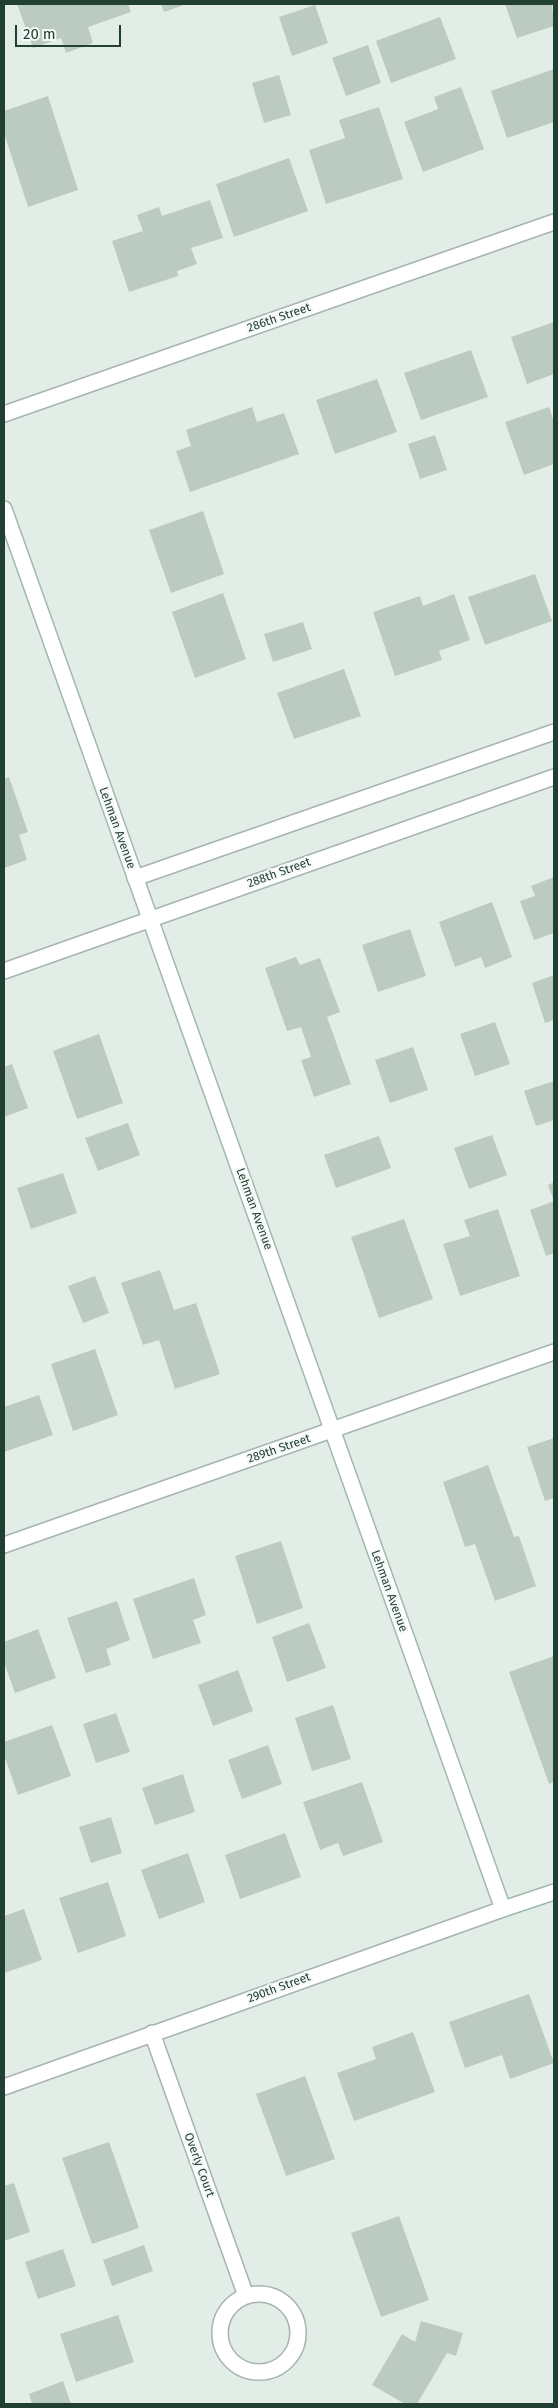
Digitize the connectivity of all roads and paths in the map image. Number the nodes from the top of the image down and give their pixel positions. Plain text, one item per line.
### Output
1 (554, 222) edge
2 (4, 414) edge
3 (4, 509) edge
4 (554, 732) edge
5 (554, 777) edge
6 (135, 878) junction
7 (151, 920) junction
8 (4, 971) edge
9 (554, 1352) edge
10 (332, 1431) junction
11 (4, 1545) edge
12 (554, 1892) edge
13 (503, 1909) junction
14 (152, 2033) junction
15 (4, 2087) edge
16 (246, 2296) junction

1 - 2 street, 286th Street
3 - 6 street, Lehman Avenue
4 - 6 street
5 - 7 street, 288th Street
6 - 7 street, Lehman Avenue
7 - 8 street, 288th Street
7 - 10 street, Lehman Avenue
9 - 10 street, 289th Street
10 - 11 street, 289th Street
10 - 13 street, Lehman Avenue
12 - 13 street, 290th Street
13 - 14 street, 290th Street
14 - 15 street, 290th Street
14 - 16 street, Overly Court
16 - 16 street

